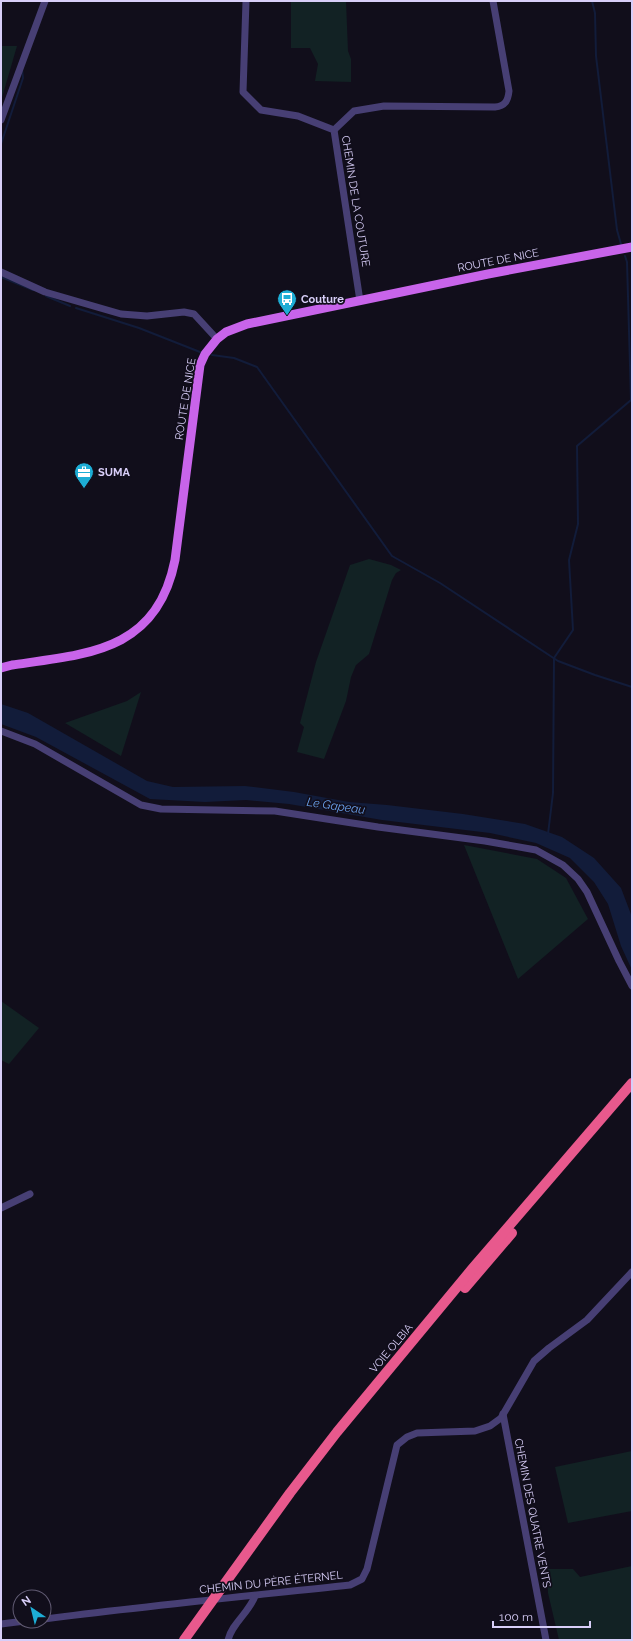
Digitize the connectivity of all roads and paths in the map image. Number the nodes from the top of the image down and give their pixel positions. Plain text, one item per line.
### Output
1 (45, 1) edge
2 (246, 1) edge
3 (493, 1) edge
4 (1, 120) edge
5 (334, 130) junction
6 (632, 247) edge
7 (1, 272) edge
8 (360, 301) junction
9 (217, 339) junction
10 (1, 664) edge
11 (12, 665) junction
12 (1, 668) edge
13 (1, 732) edge
14 (632, 986) edge
15 (632, 1083) edge
16 (632, 1092) edge
17 (30, 1194) dead end
18 (1, 1208) edge
19 (632, 1272) edge
20 (503, 1414) junction
21 (225, 1588) junction
22 (255, 1596) junction
23 (213, 1606) junction
24 (52, 1618) edge
25 (12, 1623) edge
26 (1, 1624) edge
27 (184, 1640) edge
28 (192, 1640) edge
29 (228, 1640) edge
30 (546, 1640) edge

1 - 4 street
2 - 5 street, CHEMIN DE LA COUTURE
3 - 5 street
5 - 8 street, CHEMIN DE LA COUTURE
6 - 8 main road, ROUTE DE NICE
7 - 9 street
8 - 9 main road, ROUTE DE NICE
9 - 11 main road, ROUTE DE NICE
10 - 11 main road
11 - 12 main road
13 - 14 street
15 - 21 highway, VOIE OLBIA
16 - 21 highway, VOIE OLBIA
17 - 18 street
19 - 20 street, CHEMIN DU PÈRE ÉTERNEL
20 - 22 street, CHEMIN DU PÈRE ÉTERNEL
20 - 30 street, CHEMIN DES QUATRE VENTS
21 - 23 highway, VOIE OLBIA
22 - 24 street, CHEMIN DU PÈRE ÉTERNEL
22 - 29 street
23 - 27 highway, VOIE OLBIA
23 - 28 highway, VOIE OLBIA
25 - 26 street

